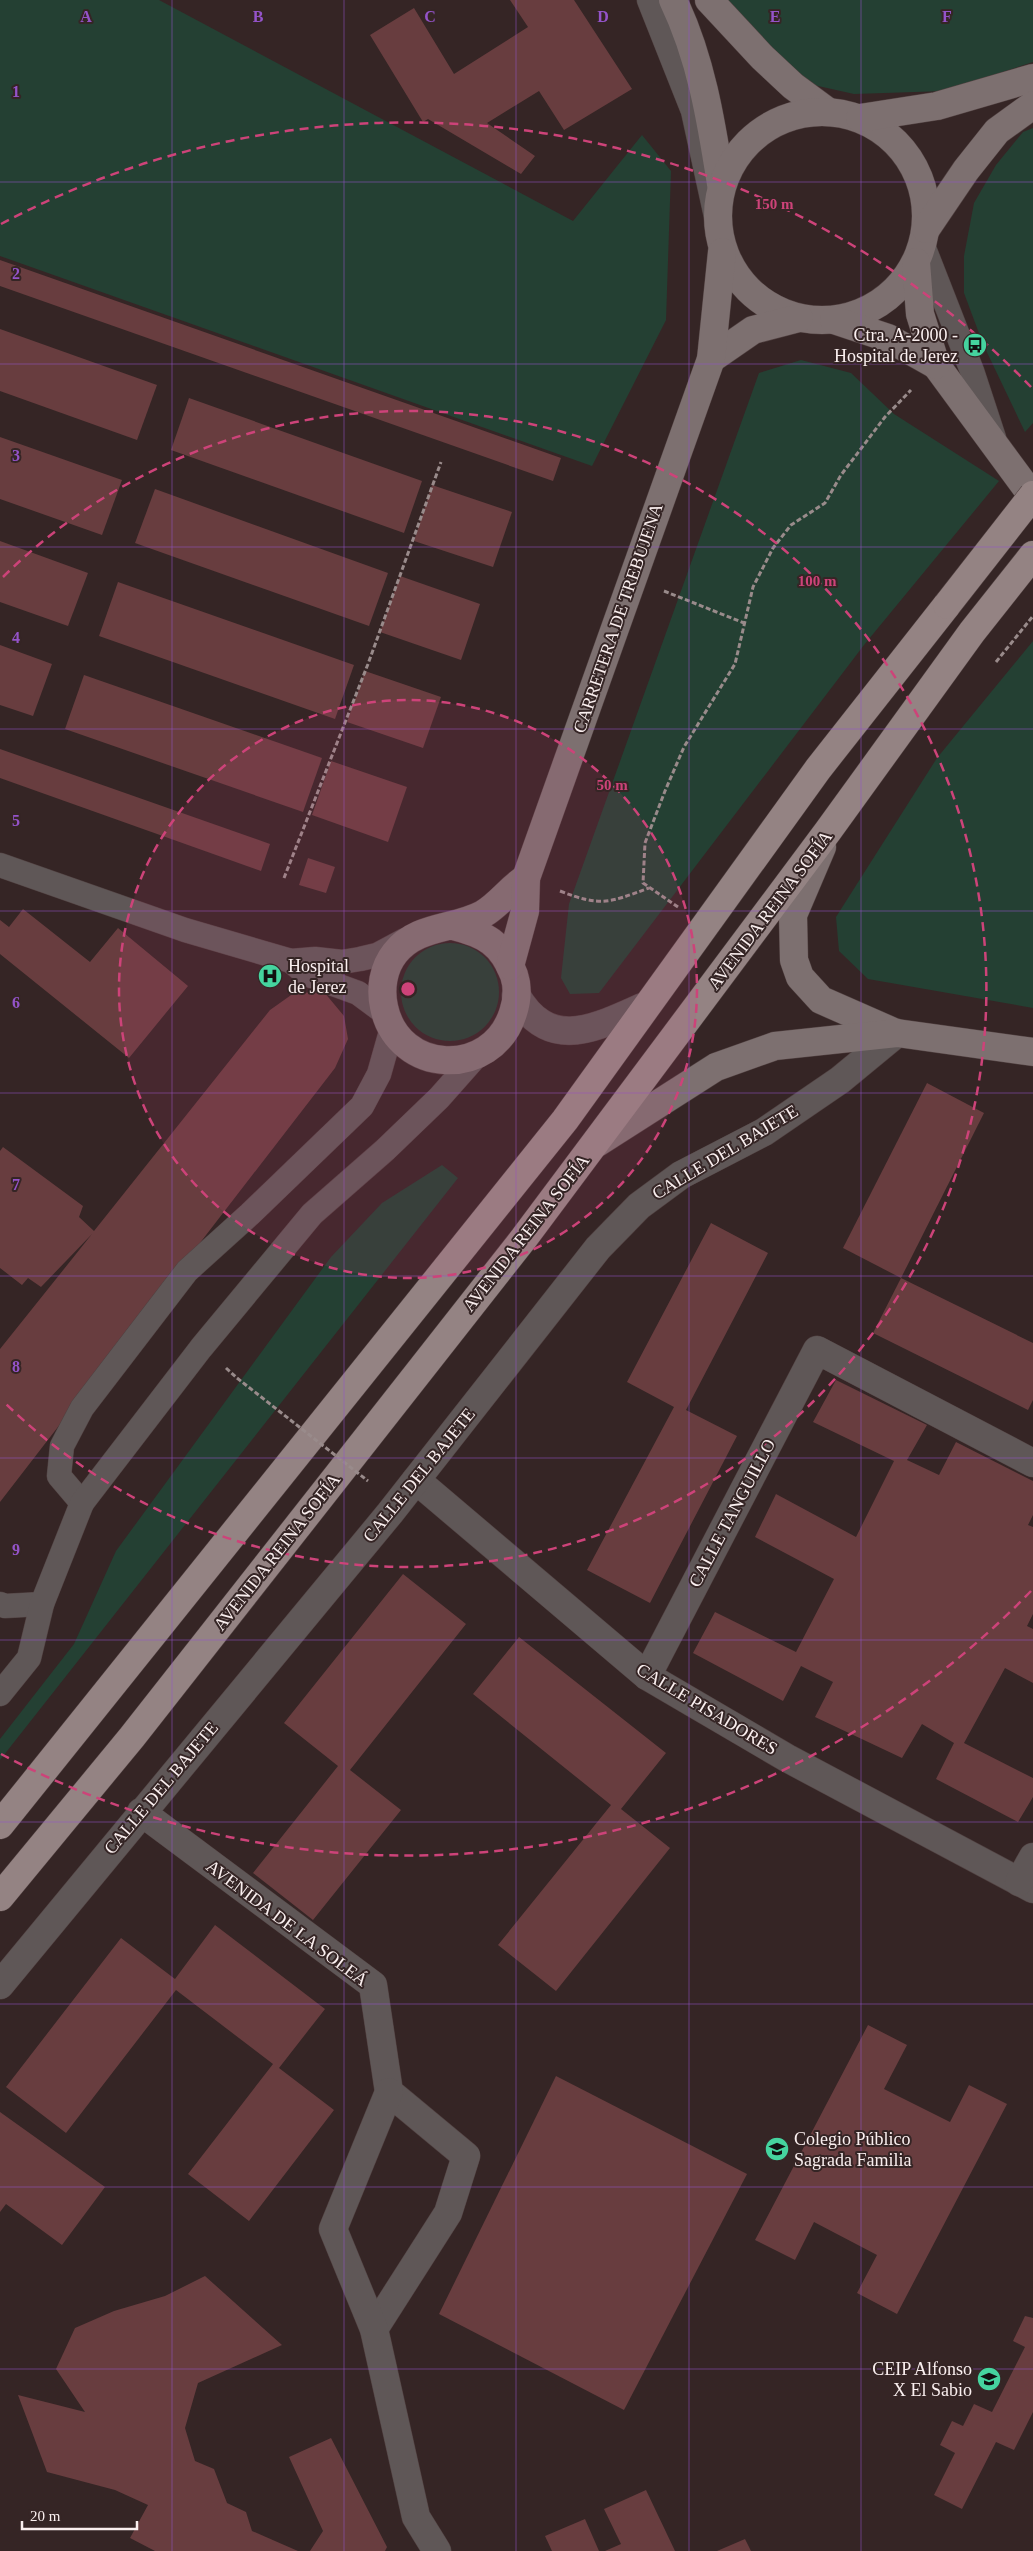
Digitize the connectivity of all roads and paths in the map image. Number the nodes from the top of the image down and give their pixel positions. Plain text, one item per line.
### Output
1 (648, 0) edge
2 (673, 0) edge
3 (709, 0) edge
4 (1033, 78) edge
5 (1033, 105) edge
6 (827, 111) junction
7 (860, 118) junction
8 (721, 184) junction
9 (717, 221) junction
10 (922, 245) junction
11 (722, 252) junction
12 (799, 318) junction
13 (834, 320) junction
14 (711, 359) junction
15 (936, 365) junction
16 (999, 454) junction
17 (441, 462) dead end
18 (1033, 496) edge
19 (1033, 555) edge
20 (631, 578) junction
21 (1033, 616) edge
22 (744, 623) junction
23 (1009, 645) dead end
24 (828, 831) junction
25 (0, 864) edge
26 (284, 878) dead end
27 (526, 878) junction
28 (649, 888) junction
29 (704, 924) junction
30 (453, 926) junction
31 (410, 938) junction
32 (291, 961) junction
33 (510, 966) junction
34 (516, 995) junction
35 (647, 1005) junction
36 (388, 1020) junction
37 (897, 1033) junction
38 (1033, 1052) edge
39 (478, 1054) junction
40 (596, 1143) junction
41 (237, 1378) dead end
42 (1033, 1463) edge
43 (416, 1480) junction
44 (368, 1482) dead end
45 (82, 1503) junction
46 (0, 1604) edge
47 (42, 1604) junction
48 (646, 1676) junction
49 (0, 1694) edge
50 (141, 1812) junction
51 (0, 1825) edge
52 (1033, 1857) edge
53 (1026, 1885) edge
54 (0, 1897) edge
55 (0, 1985) edge
56 (389, 2092) junction
57 (374, 2329) junction
58 (437, 2551) edge

1 - 9 lane
2 - 8 main road
3 - 6 main road
4 - 7 main road
5 - 10 main road
6 - 7 main road
6 - 8 main road
7 - 10 main road
8 - 9 main road
9 - 11 main road
10 - 13 main road
10 - 15 main road
10 - 16 lane
11 - 12 main road
11 - 14 main road, CARRETERA DE TREBUJENA
12 - 13 main road
12 - 14 main road
13 - 15 main road
14 - 20 main road, CARRETERA DE TREBUJENA
15 - 16 main road
15 - 22 path
16 - 18 main road
17 - 26 path
18 - 29 main road, bridge
19 - 24 main road, AVENIDA REINA SOFÍA
20 - 22 path
20 - 27 main road, CARRETERA DE TREBUJENA
21 - 23 path
22 - 28 path
24 - 37 main road
24 - 40 main road, AVENIDA REINA SOFÍA
25 - 32 lane
27 - 28 path
27 - 30 main road, CARRETERA DE TREBUJENA
27 - 33 main road, CARRETERA DE TREBUJENA
28 - 29 path
29 - 35 main road
30 - 31 main road, CARRETERA DE TREBUJENA
30 - 33 main road, CARRETERA DE TREBUJENA
31 - 32 lane
31 - 36 main road, CARRETERA DE TREBUJENA
32 - 36 lane
33 - 34 main road, CARRETERA DE TREBUJENA
34 - 35 street
34 - 39 main road, CARRETERA DE TREBUJENA
35 - 51 main road
36 - 39 main road, CARRETERA DE TREBUJENA
36 - 45 lane
37 - 38 main road
37 - 40 main road
37 - 43 street, CALLE DEL BAJETE
39 - 45 lane
40 - 54 main road, AVENIDA REINA SOFÍA
41 - 44 path, bridge
42 - 48 street, CALLE TANGUILLO
43 - 48 street, CALLE PISADORES
43 - 50 street, CALLE DEL BAJETE
45 - 47 lane
46 - 47 lane
47 - 49 lane
48 - 53 street, CALLE PISADORES
50 - 55 street, CALLE DEL BAJETE
50 - 56 street, AVENIDA DE LA SOLEÁ
52 - 53 street
56 - 57 street
56 - 57 street
57 - 58 street

